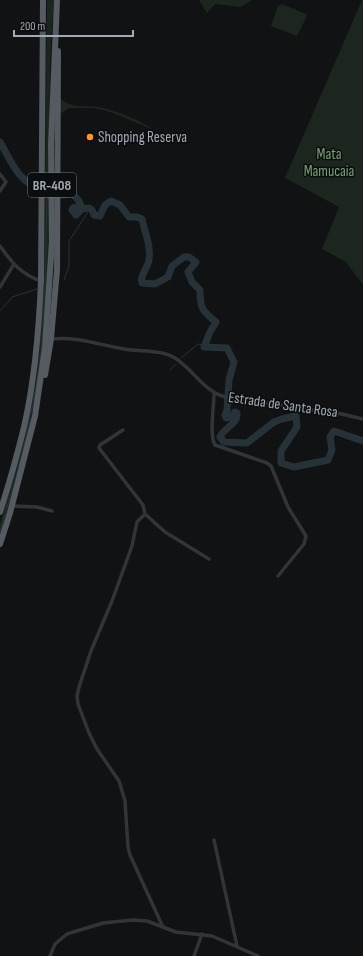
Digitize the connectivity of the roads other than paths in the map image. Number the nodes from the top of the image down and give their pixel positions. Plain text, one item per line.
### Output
1 (43, 0) edge
2 (56, 0) edge
3 (55, 22) junction
4 (0, 174) edge
5 (0, 191) edge
6 (0, 246) edge
7 (14, 264) junction
8 (42, 281) junction
9 (0, 287) edge
10 (51, 339) junction
11 (214, 394) junction
12 (363, 419) edge
13 (123, 430) dead end
14 (23, 467) junction
15 (12, 506) junction
16 (52, 511) dead end
17 (0, 512) edge
18 (145, 514) junction
19 (0, 544) edge
20 (209, 559) dead end
21 (278, 576) dead end
22 (214, 840) dead end
23 (162, 925) junction
24 (202, 934) junction
25 (237, 946) junction
26 (50, 956) edge
27 (194, 956) edge
28 (258, 956) edge

1 - 8 highway, BR-408
2 - 3 highway, BR-408
3 - 10 highway
3 - 14 highway, BR-408
4 - 5 street
6 - 7 street
7 - 8 street
7 - 9 street
8 - 17 highway, BR-408
10 - 11 street, Estrada de Santa Rosa
10 - 14 highway
11 - 12 street, Estrada de Santa Rosa
11 - 21 street
13 - 18 street
14 - 15 highway, BR-408
15 - 16 street
15 - 19 highway, BR-408
18 - 20 street
18 - 23 street
22 - 25 street
23 - 24 street
23 - 26 street
24 - 25 street
24 - 27 street
25 - 28 street

